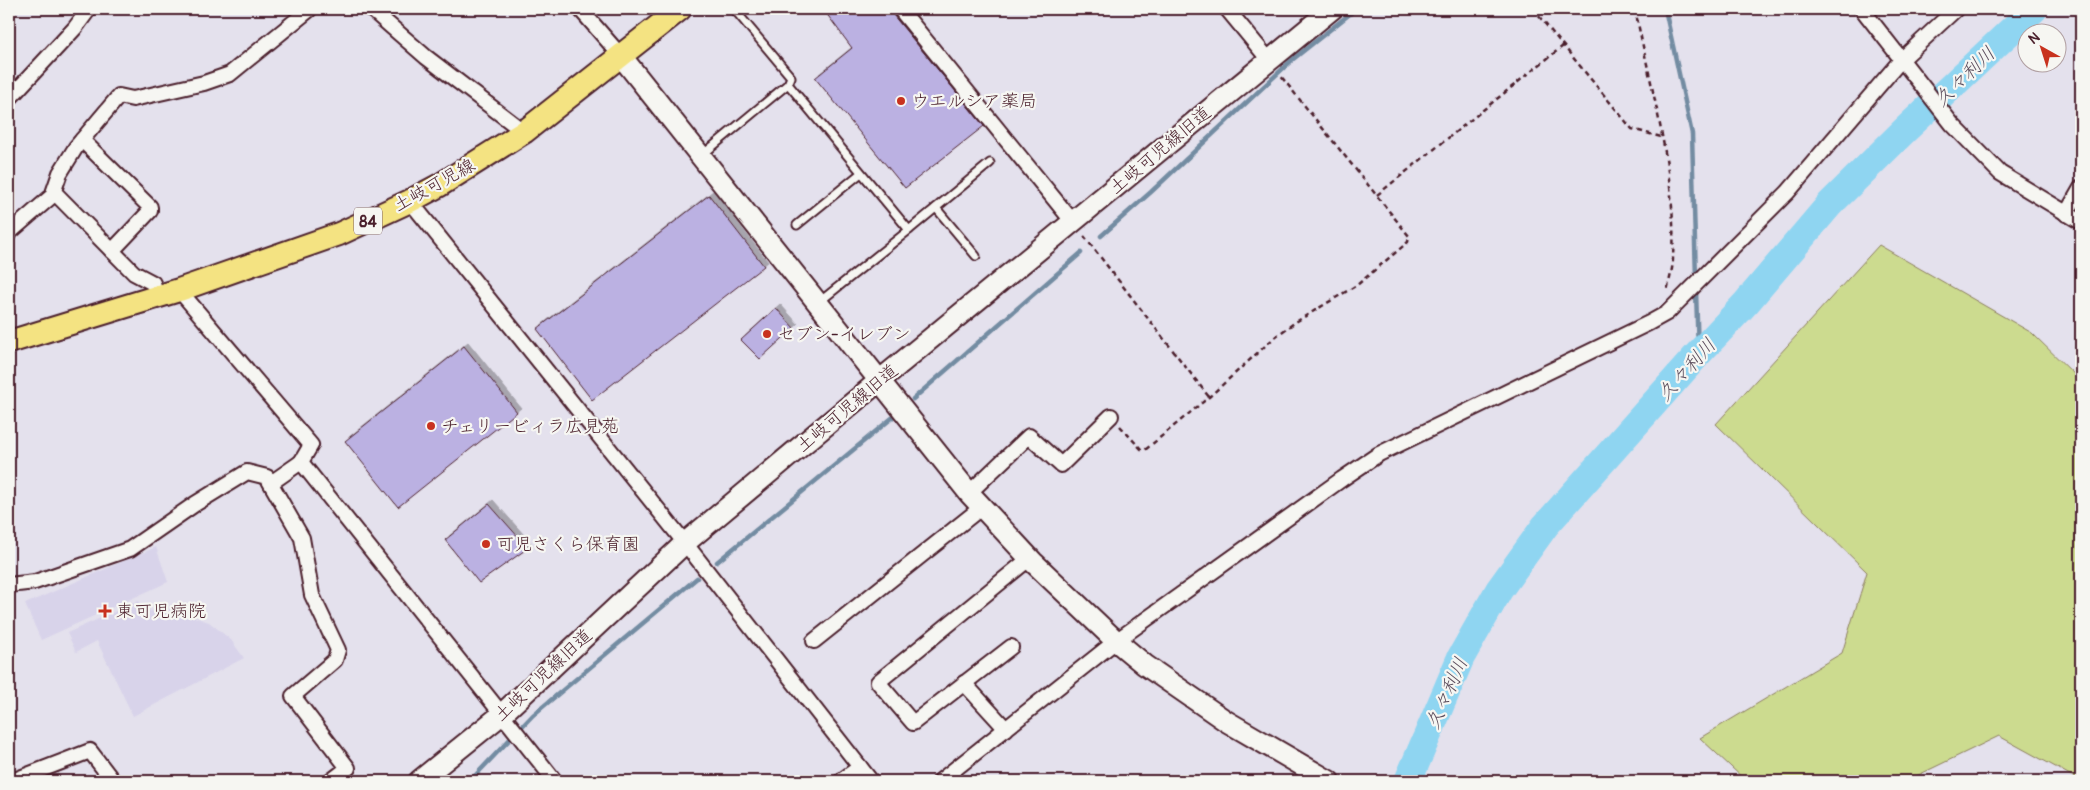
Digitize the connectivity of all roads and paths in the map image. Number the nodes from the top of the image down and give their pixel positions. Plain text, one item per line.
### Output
1 (89, 9) edge
2 (310, 9) edge
3 (371, 9) edge
4 (580, 9) edge
5 (680, 9) edge
6 (734, 9) edge
7 (900, 9) edge
8 (1227, 9) edge
9 (1332, 9) edge
10 (1533, 9) edge
11 (1635, 9) edge
12 (1862, 9) edge
13 (1956, 9) edge
14 (1563, 46) junction
15 (621, 56) junction
16 (1269, 60) junction
17 (1905, 65) junction
18 (1286, 81) dead end
19 (788, 84) junction
20 (9, 99) edge
21 (524, 132) junction
22 (1661, 137) junction
23 (82, 140) junction
24 (700, 156) junction
25 (990, 163) dead end
26 (861, 172) junction
27 (2081, 188) edge
28 (54, 192) junction
29 (1377, 194) junction
30 (410, 201) junction
31 (936, 208) junction
32 (2066, 214) junction
33 (1073, 222) junction
34 (2081, 222) edge
35 (796, 225) dead end
36 (909, 230) junction
37 (9, 233) edge
38 (112, 250) junction
39 (976, 256) dead end
40 (168, 293) junction
41 (818, 304) junction
42 (1671, 309) junction
43 (9, 342) edge
44 (879, 381) junction
45 (1209, 397) junction
46 (1111, 416) joint
47 (302, 462) junction
48 (271, 483) junction
49 (976, 500) junction
50 (685, 543) junction
51 (1030, 558) junction
52 (9, 585) edge
53 (814, 641) dead end
54 (1116, 641) junction
55 (1011, 647) dead end
56 (964, 683) junction
57 (505, 720) junction
58 (1006, 729) junction
59 (860, 767) junction
60 (12, 781) edge
61 (113, 781) edge
62 (331, 781) edge
63 (419, 781) edge
64 (555, 781) edge
65 (841, 781) edge
66 (871, 781) edge
67 (940, 781) edge
68 (1329, 781) edge

1 - 20 street
2 - 23 street
3 - 21 street
4 - 15 street
5 - 15 main road, 土岐可児線 / 84
6 - 19 lane
7 - 33 street
8 - 16 street
9 - 16 street, 土岐可児線旧道
10 - 14 path
11 - 22 path
12 - 17 street
13 - 17 street
14 - 22 path
14 - 29 path
15 - 21 main road, 土岐可児線 / 84
15 - 24 street
16 - 33 street, 土岐可児線旧道
17 - 32 street
17 - 42 street
18 - 29 path
19 - 24 lane
19 - 26 lane
21 - 30 main road, 土岐可児線 / 84
22 - 42 path
23 - 28 street
23 - 38 street
24 - 41 street
25 - 31 lane
26 - 35 lane
26 - 36 lane
27 - 32 street
28 - 37 street
28 - 38 street
29 - 45 path
30 - 40 main road, 土岐可児線 / 84
30 - 50 street
31 - 36 lane
31 - 39 lane
32 - 34 street
33 - 44 street, 土岐可児線旧道
33 - 45 path
36 - 41 lane
38 - 40 street
40 - 43 main road, 土岐可児線 / 84
40 - 47 street
41 - 44 street
42 - 54 street
44 - 49 street
44 - 50 street, 土岐可児線旧道
45 - 46 path
46 - 49 street
47 - 48 street
47 - 57 street
48 - 52 street
48 - 62 street
49 - 51 street
49 - 53 street
50 - 57 street, 土岐可児線旧道
50 - 59 street
51 - 54 street
51 - 56 street
54 - 58 street
54 - 68 street
55 - 56 street
56 - 58 street
57 - 63 street, 土岐可児線旧道
57 - 64 street
58 - 67 street
59 - 65 street
59 - 66 street
60 - 61 street

